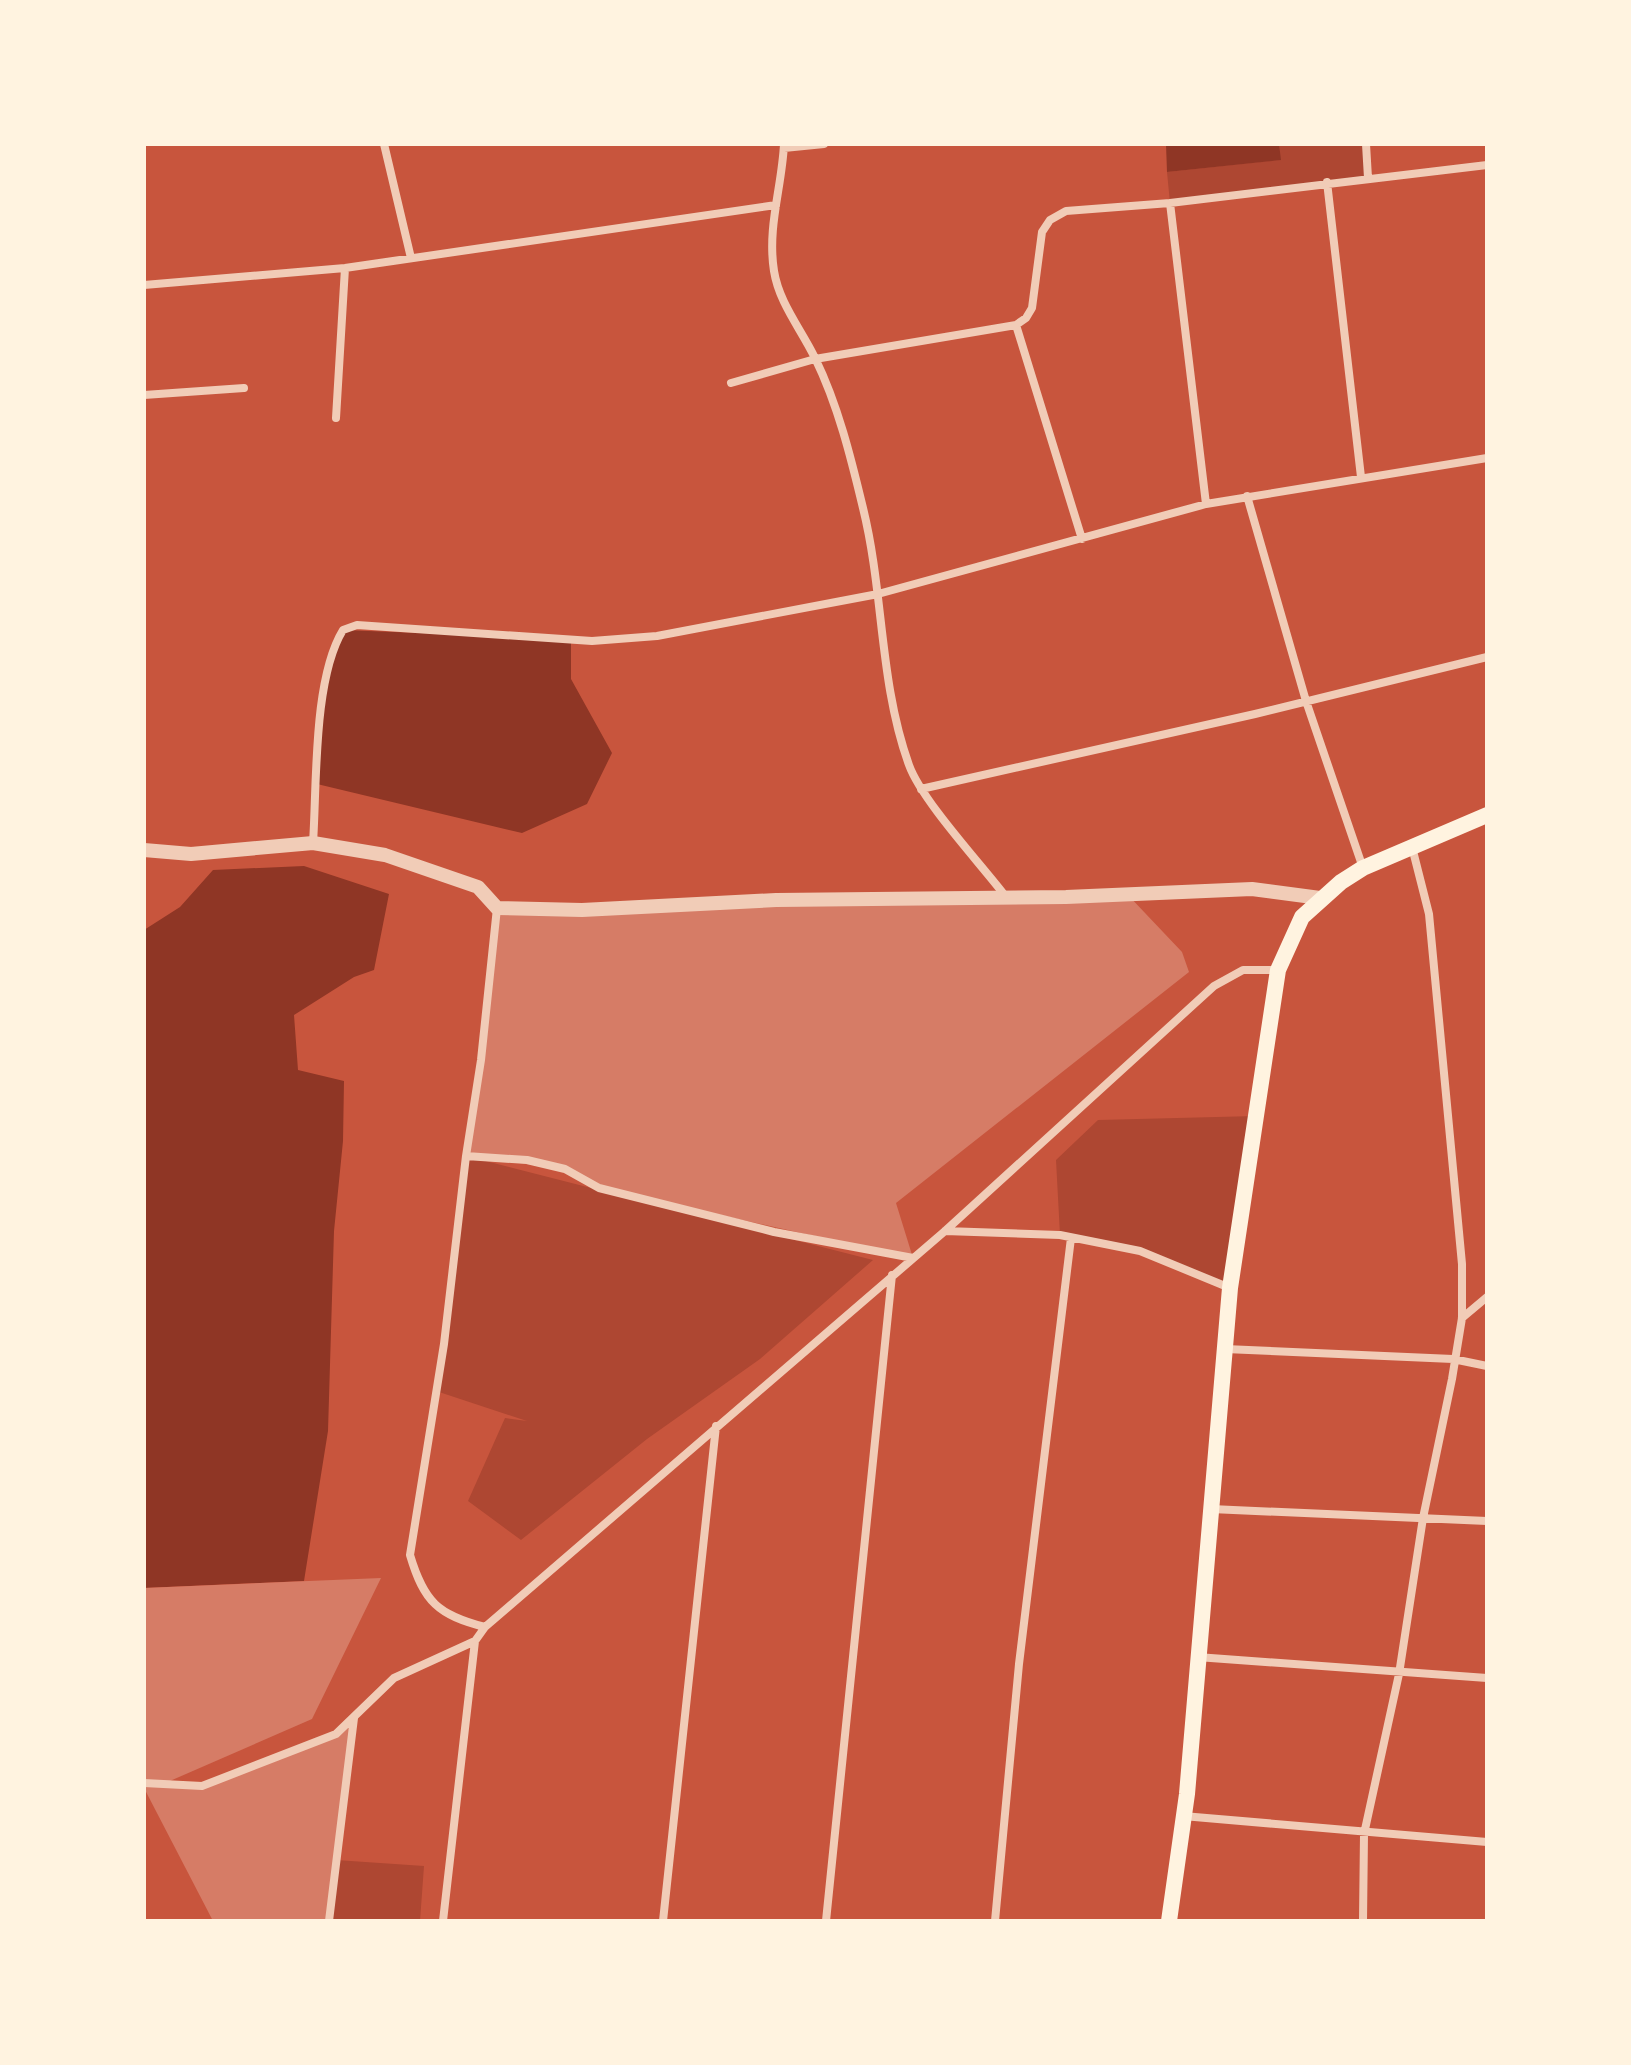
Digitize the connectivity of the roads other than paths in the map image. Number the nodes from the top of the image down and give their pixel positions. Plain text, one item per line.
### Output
1 (384, 144) edge
2 (824, 144) edge
3 (1366, 144) edge
4 (784, 146) edge
5 (1487, 165) edge
6 (1368, 178) junction
7 (1327, 182) junction
8 (1170, 203) junction
9 (776, 205) junction
10 (411, 258) junction
11 (345, 268) junction
12 (144, 285) edge
13 (1016, 325) junction
14 (815, 359) junction
15 (731, 383) dead end
16 (244, 388) dead end
17 (144, 395) edge
18 (336, 418) dead end
19 (1487, 458) edge
20 (1361, 477) junction
21 (1247, 496) junction
22 (1206, 504) junction
23 (1082, 539) junction
24 (878, 594) junction
25 (1487, 657) edge
26 (1306, 701) junction
27 (921, 789) junction
28 (1487, 815) edge
29 (313, 843) junction
30 (1412, 846) junction
31 (144, 850) edge
32 (1363, 868) junction
33 (1006, 897) junction
34 (1320, 898) junction
35 (497, 908) junction
36 (1278, 970) junction
37 (466, 1156) junction
38 (945, 1231) junction
39 (1071, 1238) junction
40 (913, 1258) junction
41 (892, 1275) junction
42 (1230, 1288) junction
43 (1487, 1297) edge
44 (1462, 1318) junction
45 (1224, 1349) junction
46 (1453, 1359) junction
47 (1487, 1366) edge
48 (716, 1426) junction
49 (1210, 1509) junction
50 (1423, 1518) junction
51 (1487, 1521) edge
52 (485, 1627) junction
53 (475, 1641) junction
54 (1197, 1657) junction
55 (1399, 1674) junction
56 (1487, 1678) edge
57 (354, 1717) junction
58 (144, 1783) edge
59 (1183, 1816) junction
60 (1364, 1834) junction
61 (1487, 1842) edge
62 (329, 1921) edge
63 (443, 1921) edge
64 (663, 1921) edge
65 (826, 1921) edge
66 (995, 1921) edge
67 (1169, 1921) edge
68 (1363, 1921) edge

1 - 10 street
2 - 4 street
3 - 6 street
4 - 9 street
5 - 6 street
6 - 7 street
7 - 8 street
7 - 20 street
8 - 13 street
8 - 22 street
9 - 10 street
9 - 14 street
10 - 11 street
11 - 12 street
11 - 18 street
13 - 14 street
13 - 23 street
14 - 15 street
14 - 24 street
16 - 17 street
19 - 20 street
20 - 21 street
21 - 22 street
21 - 26 street
22 - 23 street
23 - 24 street
24 - 27 street
24 - 29 street
25 - 26 street
26 - 27 street
26 - 32 street
27 - 33 street
28 - 30 main road
29 - 31 street
29 - 35 street
30 - 32 main road
30 - 44 street
32 - 34 main road
33 - 34 street
33 - 35 street
34 - 36 main road
35 - 37 street
36 - 38 street
36 - 42 main road
37 - 40 street
37 - 52 street
38 - 39 street
38 - 40 street
39 - 42 street
39 - 66 street
40 - 41 street
41 - 48 street
41 - 65 street
42 - 45 main road
43 - 44 street
44 - 46 street
45 - 46 street
45 - 49 main road
46 - 47 street
46 - 50 street
48 - 52 street
48 - 64 street
49 - 50 street
49 - 54 main road
50 - 51 street
50 - 55 street
52 - 53 street
53 - 57 street
53 - 63 street
54 - 55 street
54 - 59 main road
55 - 56 street
55 - 60 street
57 - 58 street
57 - 62 street
59 - 60 street
59 - 67 main road
60 - 61 street
60 - 68 street

